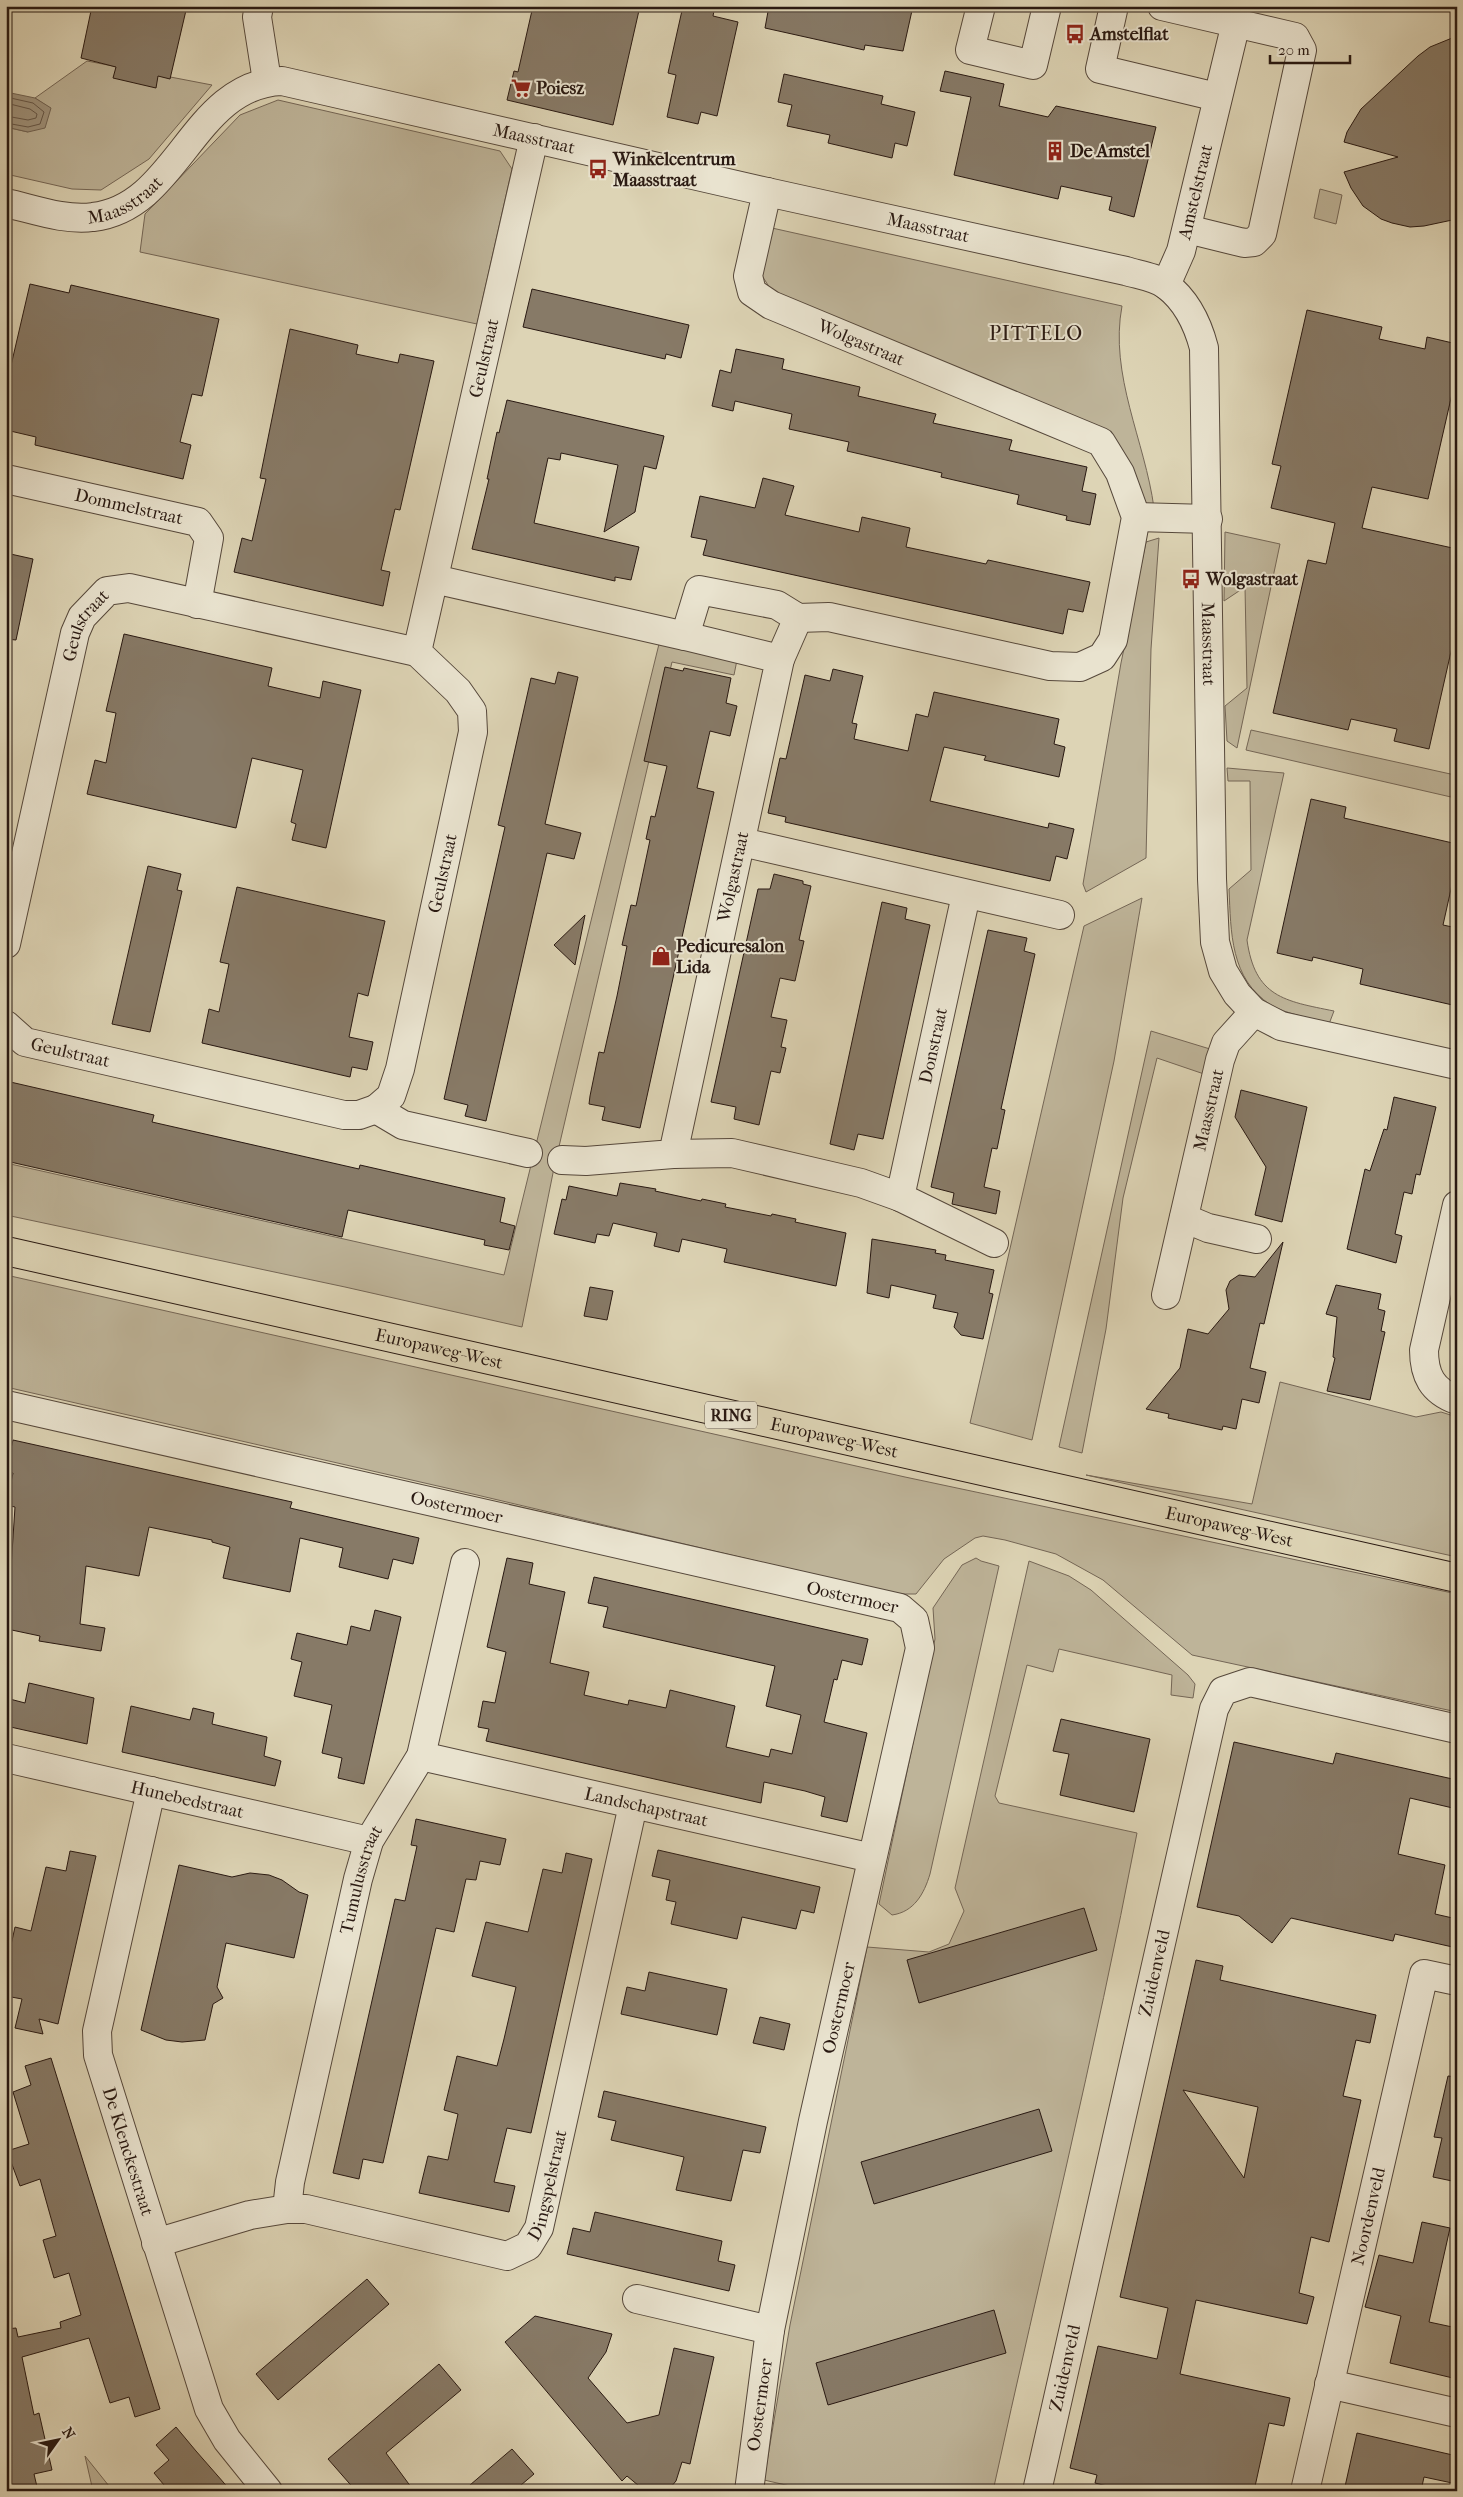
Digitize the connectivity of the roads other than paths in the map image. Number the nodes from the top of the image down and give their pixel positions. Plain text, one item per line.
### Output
1 (259, 6) edge
2 (980, 6) edge
3 (1047, 6) edge
4 (1114, 6) edge
5 (1162, 6) edge
6 (1236, 24) junction
7 (267, 81) junction
8 (1217, 97) junction
9 (534, 138) junction
10 (767, 192) junction
11 (6, 204) edge
12 (1187, 230) junction
13 (1166, 285) junction
14 (6, 479) edge
15 (1136, 518) junction
16 (1208, 518) junction
17 (434, 579) junction
18 (197, 604) junction
19 (798, 618) junction
20 (685, 636) junction
21 (417, 652) junction
22 (780, 659) junction
23 (742, 842) junction
24 (966, 895) junction
25 (1060, 915) dead end
26 (6, 944) edge
27 (1254, 1012) junction
28 (6, 1025) edge
29 (1457, 1066) edge
30 (376, 1109) junction
31 (528, 1153) dead end
32 (673, 1154) junction
33 (562, 1160) dead end
34 (900, 1197) junction
35 (1457, 1205) edge
36 (1184, 1218) junction
37 (1257, 1239) dead end
38 (994, 1243) dead end
39 (6, 1251) edge
40 (1166, 1295) dead end
41 (1457, 1400) edge
42 (6, 1405) edge
43 (465, 1563) dead end
44 (1457, 1578) edge
45 (1457, 1729) edge
46 (421, 1756) junction
47 (6, 1758) edge
48 (152, 1791) junction
49 (633, 1805) junction
50 (369, 1840) junction
51 (872, 1858) junction
52 (1457, 1982) edge
53 (287, 2209) junction
54 (156, 2244) junction
55 (636, 2299) dead end
56 (770, 2330) junction
57 (1329, 2384) junction
58 (1457, 2413) edge
59 (268, 2491) edge
60 (749, 2491) edge
61 (1037, 2491) edge
62 (1306, 2491) edge

1 - 7 street
2 - 3 street
4 - 8 street
5 - 6 street
6 - 8 street, Amstelstraat
6 - 12 street
7 - 9 street, Maasstraat
7 - 11 street, Maasstraat
8 - 12 street, Amstelstraat
9 - 10 street, Maasstraat
9 - 17 street, Geulstraat
10 - 13 street, Maasstraat
10 - 15 street, Wolgastraat
12 - 13 street, Amstelstraat
13 - 16 street, Maasstraat
14 - 18 street, Dommelstraat
15 - 16 street
15 - 19 street
16 - 27 street, Maasstraat
17 - 20 street
17 - 21 street, Geulstraat
18 - 21 street, Geulstraat
18 - 26 street, Geulstraat
19 - 20 street
19 - 22 street, Wolgastraat
20 - 22 street
21 - 30 street, Geulstraat
22 - 23 street, Wolgastraat
23 - 24 street
23 - 32 street, Wolgastraat
24 - 25 street
24 - 34 street, Donstraat
27 - 29 street, Maasstraat
27 - 36 street, Maasstraat
28 - 30 street, Geulstraat
30 - 31 street
32 - 33 street
32 - 34 street
34 - 38 street
35 - 41 street
36 - 37 street
36 - 40 street, Maasstraat
39 - 44 main road, Europaweg-West / RING
42 - 51 street, Oostermoer
43 - 46 street, Tumulusstraat
45 - 61 street, Zuidenveld
46 - 49 street, Landschapstraat
46 - 50 street, Tumulusstraat
47 - 48 street, Hunebedstraat
48 - 50 street, Hunebedstraat
48 - 54 street, De Klenckestraat
49 - 51 street, Landschapstraat
49 - 53 street, Dingspelstraat
50 - 53 street, Tumulusstraat
51 - 56 street, Oostermoer
52 - 57 street, Noordenveld
53 - 54 street, Dingspelstraat
54 - 59 street, De Klenckestraat
55 - 56 street
56 - 60 street, Oostermoer
57 - 58 street
57 - 62 street, Noordenveld

